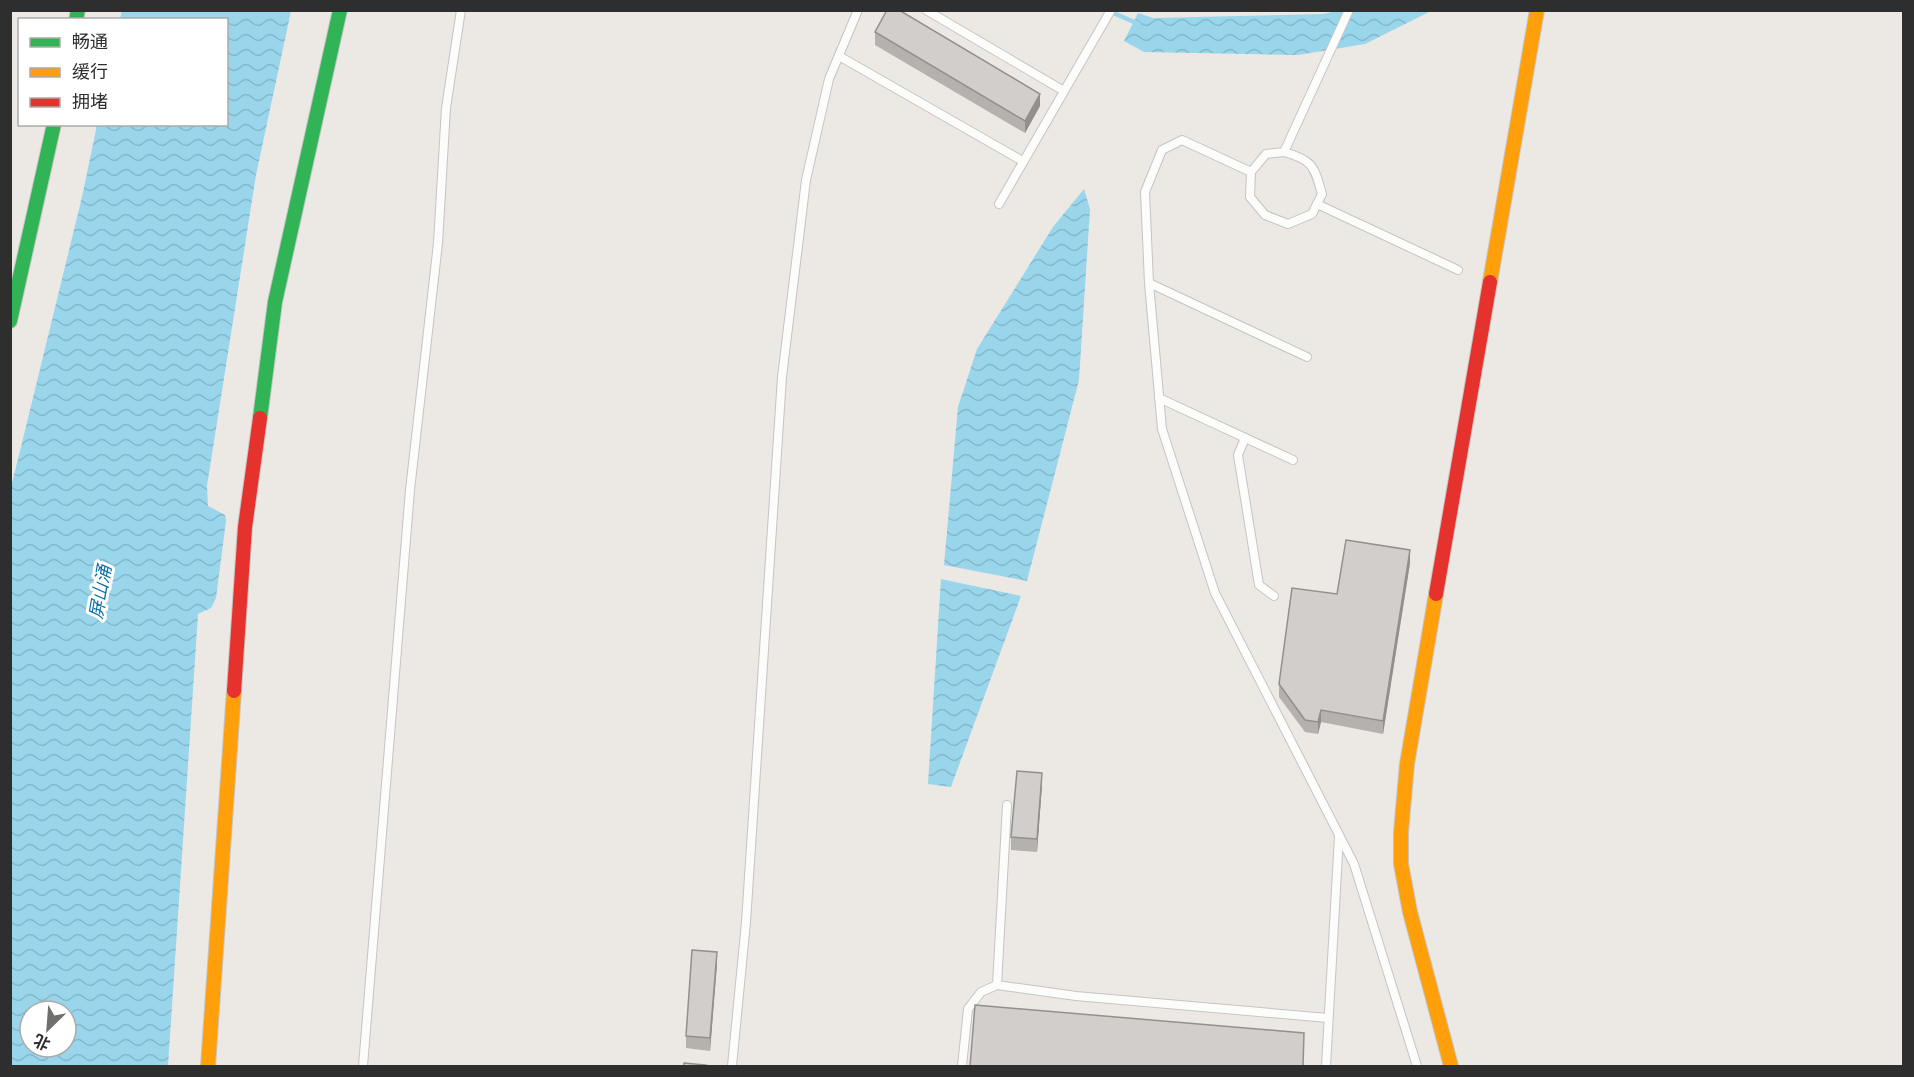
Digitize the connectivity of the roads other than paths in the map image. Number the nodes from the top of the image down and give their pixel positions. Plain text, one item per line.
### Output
1 (340, 10) edge
2 (461, 10) edge
3 (858, 10) edge
4 (926, 10) edge
5 (1111, 10) edge
6 (1349, 10) edge
7 (1537, 10) edge
8 (839, 56) junction
9 (1065, 91) junction
10 (54, 126) edge
11 (1284, 152) junction
12 (1019, 159) dead end
13 (1251, 172) junction
14 (999, 204) dead end
15 (1317, 204) junction
16 (1458, 270) dead end
17 (1149, 283) junction
18 (10, 321) edge
19 (1307, 357) dead end
20 (1159, 398) junction
21 (1245, 438) junction
22 (1293, 460) dead end
23 (1274, 596) dead end
24 (1007, 805) dead end
25 (1339, 835) junction
26 (997, 985) junction
27 (1328, 1018) junction
28 (208, 1066) edge
29 (363, 1066) edge
30 (732, 1066) edge
31 (962, 1066) edge
32 (1326, 1066) edge
33 (1417, 1066) edge
34 (1451, 1066) edge

1 - 28 street
2 - 29 lane
3 - 8 lane
4 - 9 lane
5 - 9 lane
6 - 11 lane
7 - 34 street
8 - 12 lane
8 - 30 lane
9 - 14 lane
10 - 18 street
11 - 13 lane
11 - 15 lane
13 - 15 lane
13 - 17 lane
15 - 16 lane
17 - 19 lane
17 - 20 lane
20 - 21 lane
20 - 25 lane
21 - 22 lane
21 - 23 lane
24 - 26 lane
25 - 27 lane
25 - 33 lane
26 - 27 lane
26 - 31 lane
27 - 32 lane

